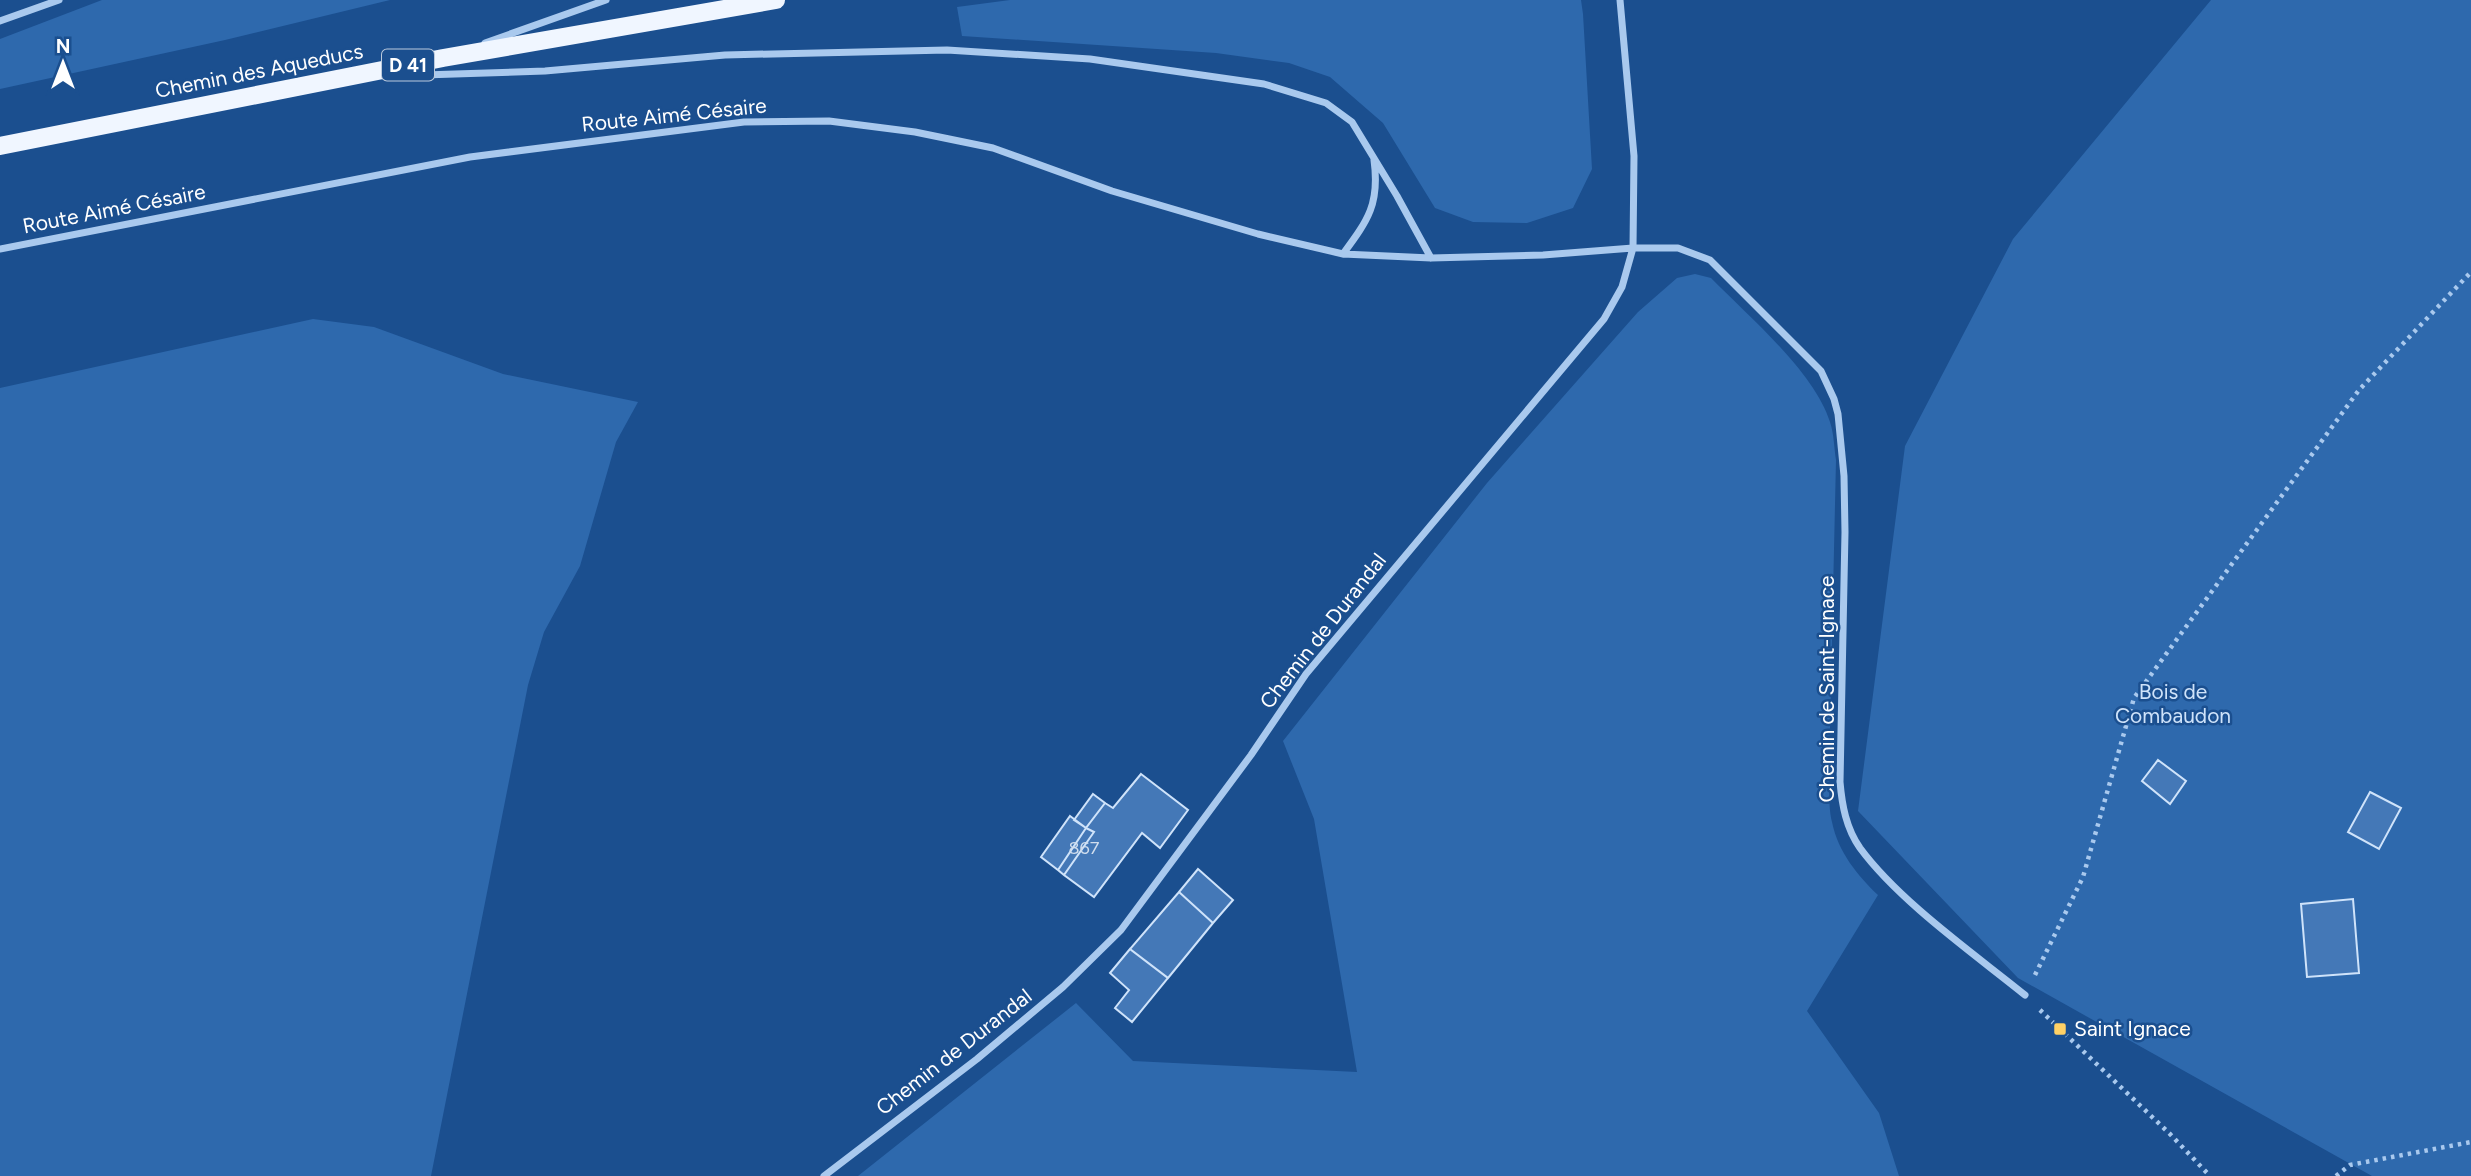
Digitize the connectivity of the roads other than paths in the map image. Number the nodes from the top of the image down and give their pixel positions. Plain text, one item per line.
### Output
1 (59, 0) edge
2 (606, 0) edge
3 (776, 0) edge
4 (1620, 0) edge
5 (0, 21) edge
6 (443, 58) junction
7 (342, 77) junction
8 (0, 146) edge
9 (1374, 156) junction
10 (1633, 248) junction
11 (0, 249) edge
12 (1343, 254) junction
13 (1431, 258) junction
14 (2025, 995) road end
15 (824, 1176) edge

1 - 5 street
2 - 6 street
3 - 6 main road, Chemin des Aqueducs / D 41
4 - 10 street, Chemin de Durandal
6 - 7 main road, Chemin des Aqueducs / D 41
7 - 8 main road, Chemin des Aqueducs / D 41
7 - 9 street
9 - 12 street
9 - 13 street
10 - 13 street, Chemin de Saint-Ignace
10 - 14 street, Chemin de Saint-Ignace
10 - 15 street, Chemin de Durandal
11 - 12 street, Route Aimé Césaire
12 - 13 street, Route Aimé Césaire

